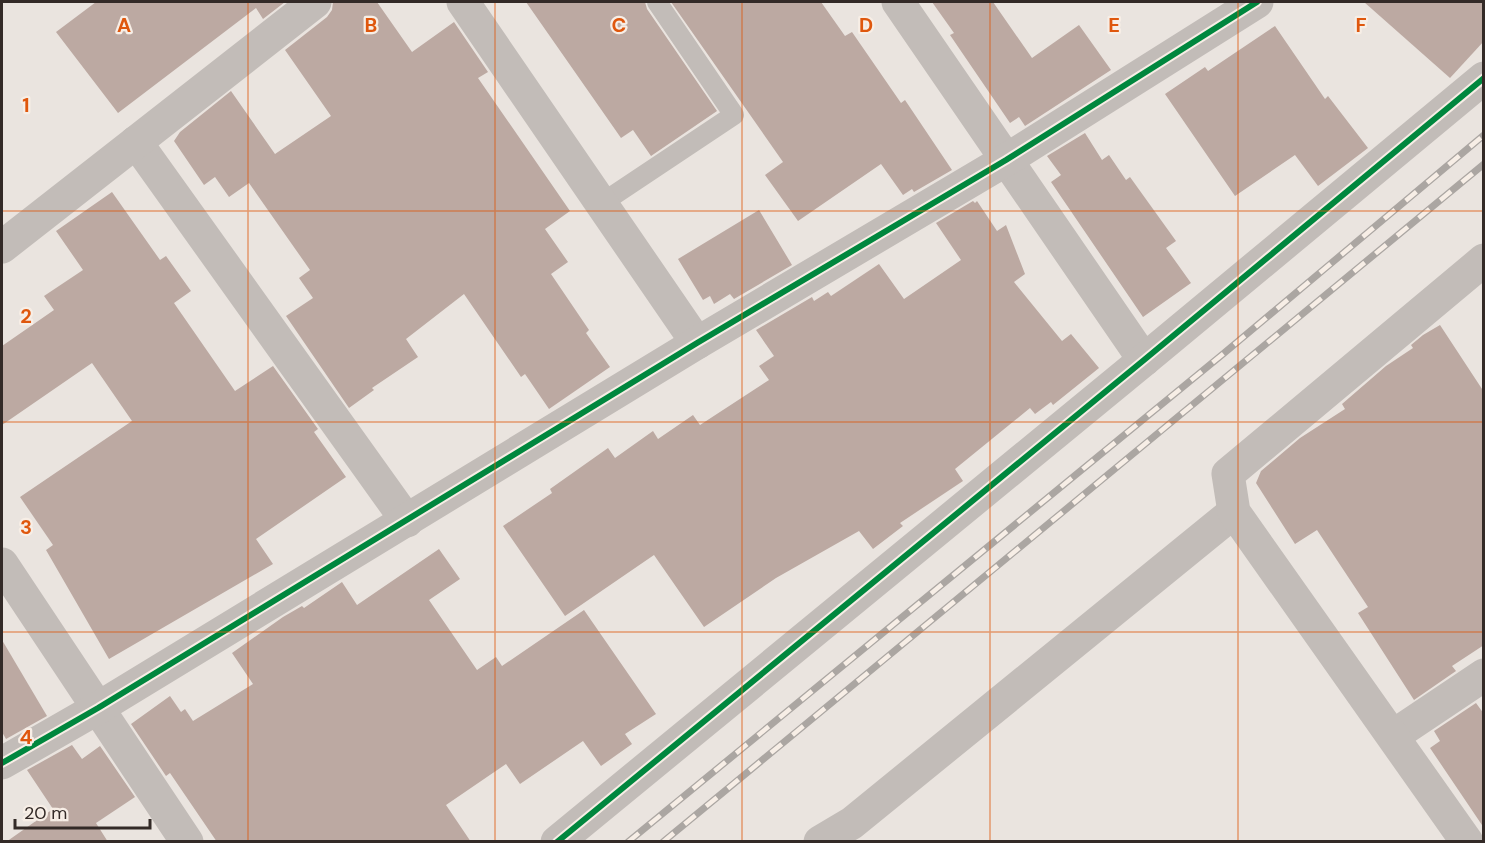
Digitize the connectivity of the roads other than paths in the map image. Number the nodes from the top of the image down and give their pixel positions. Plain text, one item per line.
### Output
1 (315, 2) edge
2 (463, 2) edge
3 (657, 2) edge
4 (898, 2) edge
5 (1242, 5) edge
6 (1484, 78) edge
7 (136, 142) junction
8 (1006, 159) junction
9 (602, 203) junction
10 (2, 247) edge
11 (1484, 260) edge
12 (698, 343) junction
13 (1144, 360) junction
14 (1234, 512) junction
15 (407, 521) junction
16 (2, 564) edge
17 (1484, 675) edge
18 (98, 708) junction
19 (1393, 736) junction
20 (2, 763) edge
21 (187, 842) edge
22 (557, 842) edge
23 (820, 842) edge
24 (1467, 842) edge

1 - 7 street
2 - 9 street
3 - 9 lane
4 - 8 street
5 - 8 street
6 - 13 street
7 - 10 street
7 - 15 street
8 - 12 street
8 - 13 street
9 - 12 street
11 - 14 street
12 - 15 street
13 - 22 street
14 - 19 street
14 - 23 street
15 - 18 street
16 - 18 street
17 - 19 street
18 - 20 street
18 - 21 street
19 - 24 street

